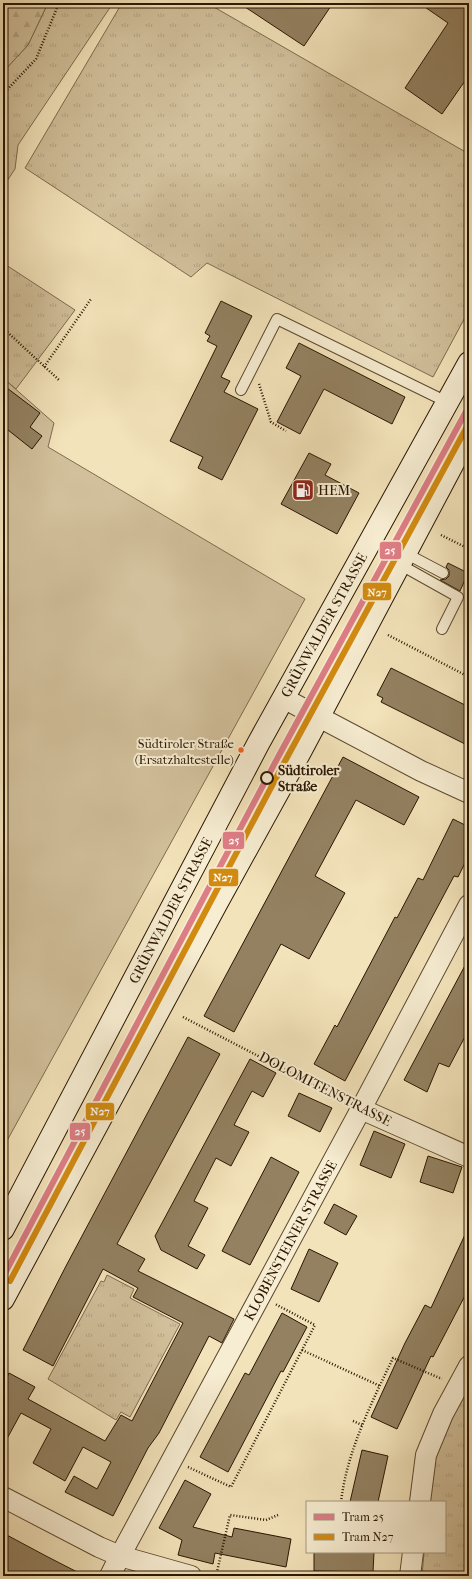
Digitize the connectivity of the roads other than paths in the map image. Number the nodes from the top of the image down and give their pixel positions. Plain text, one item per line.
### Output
1 (469, 363) edge
2 (241, 390) dead end
3 (447, 402) junction
4 (469, 433) edge
5 (402, 559) junction
6 (443, 573) dead end
7 (442, 628) dead end
8 (284, 698) junction
9 (319, 717) junction
10 (469, 793) edge
11 (469, 905) edge
12 (361, 1109) junction
13 (469, 1157) edge
14 (3, 1229) edge
15 (3, 1299) edge
16 (469, 1366) edge
17 (3, 1497) edge
18 (420, 1501) edge
19 (413, 1553) edge
20 (120, 1556) junction
21 (110, 1576) edge
22 (191, 1576) edge
23 (410, 1576) edge

1 - 3 main road, GRÜNWALDER STRASSE
2 - 3 lane
3 - 8 main road, GRÜNWALDER STRASSE
4 - 5 main road
5 - 6 lane
5 - 7 lane
5 - 9 main road
8 - 9 street
8 - 14 main road, GRÜNWALDER STRASSE
9 - 10 street
9 - 15 main road
11 - 12 street, KLOBENSTEINER STRASSE
12 - 13 street, DOLOMITENSTRASSE
12 - 20 street, KLOBENSTEINER STRASSE
16 - 18 street
17 - 20 street
19 - 23 street
20 - 21 street, KLOBENSTEINER STRASSE
20 - 22 street

